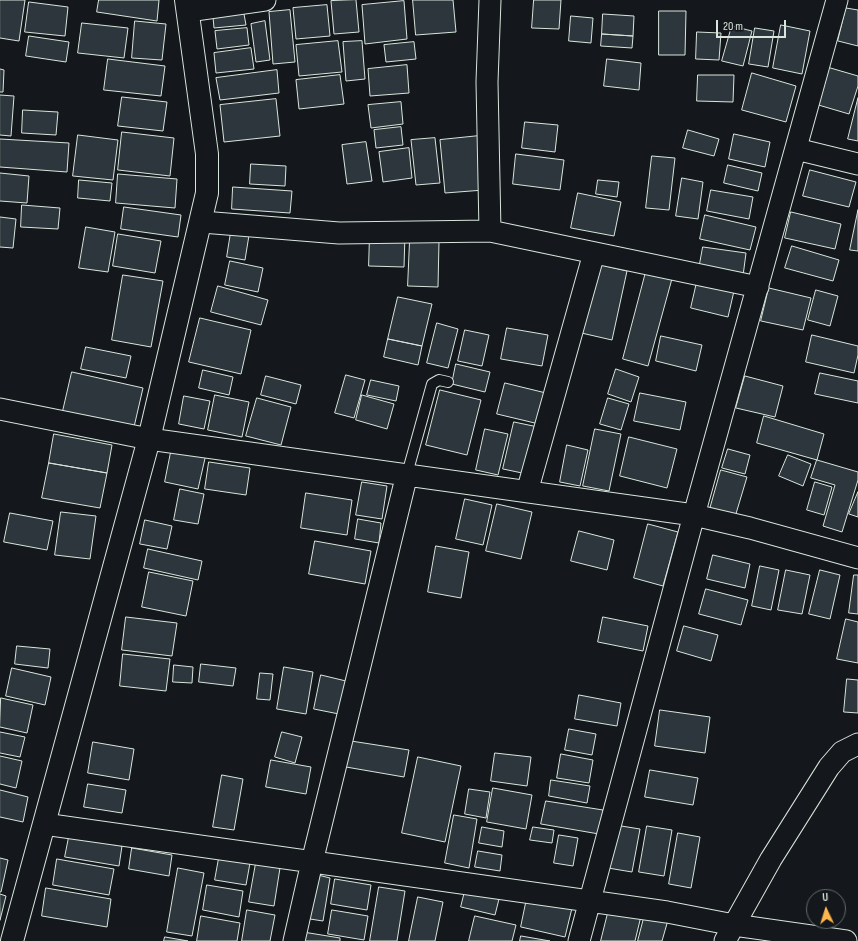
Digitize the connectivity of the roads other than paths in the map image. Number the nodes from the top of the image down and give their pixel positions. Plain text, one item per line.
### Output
1 (265, 0) edge
2 (490, 0) edge
3 (837, 0) edge
4 (187, 6) edge
5 (796, 150) junction
6 (858, 164) edge
7 (202, 222) junction
8 (490, 231) junction
9 (594, 253) junction
10 (758, 288) junction
11 (448, 382) dead end
12 (0, 409) edge
13 (149, 439) junction
14 (407, 474) junction
15 (527, 492) junction
16 (694, 515) junction
17 (858, 558) edge
18 (858, 744) edge
19 (44, 824) junction
20 (312, 862) junction
21 (590, 901) junction
22 (729, 933) edge
23 (12, 941) edge
24 (294, 941) edge
25 (579, 941) edge
26 (846, 941) edge

1 - 4 street
2 - 8 street
3 - 5 street
4 - 7 street
5 - 6 street
5 - 10 street
7 - 8 street
7 - 13 street
8 - 9 street
9 - 10 street
9 - 15 street
10 - 16 street
11 - 14 lane
12 - 13 street
13 - 14 street
13 - 19 street
14 - 15 street
14 - 20 street
15 - 16 street
16 - 17 street
16 - 21 street
18 - 22 street
19 - 20 street
19 - 23 street
20 - 21 street
20 - 24 street
21 - 22 street
21 - 25 street
22 - 26 street

